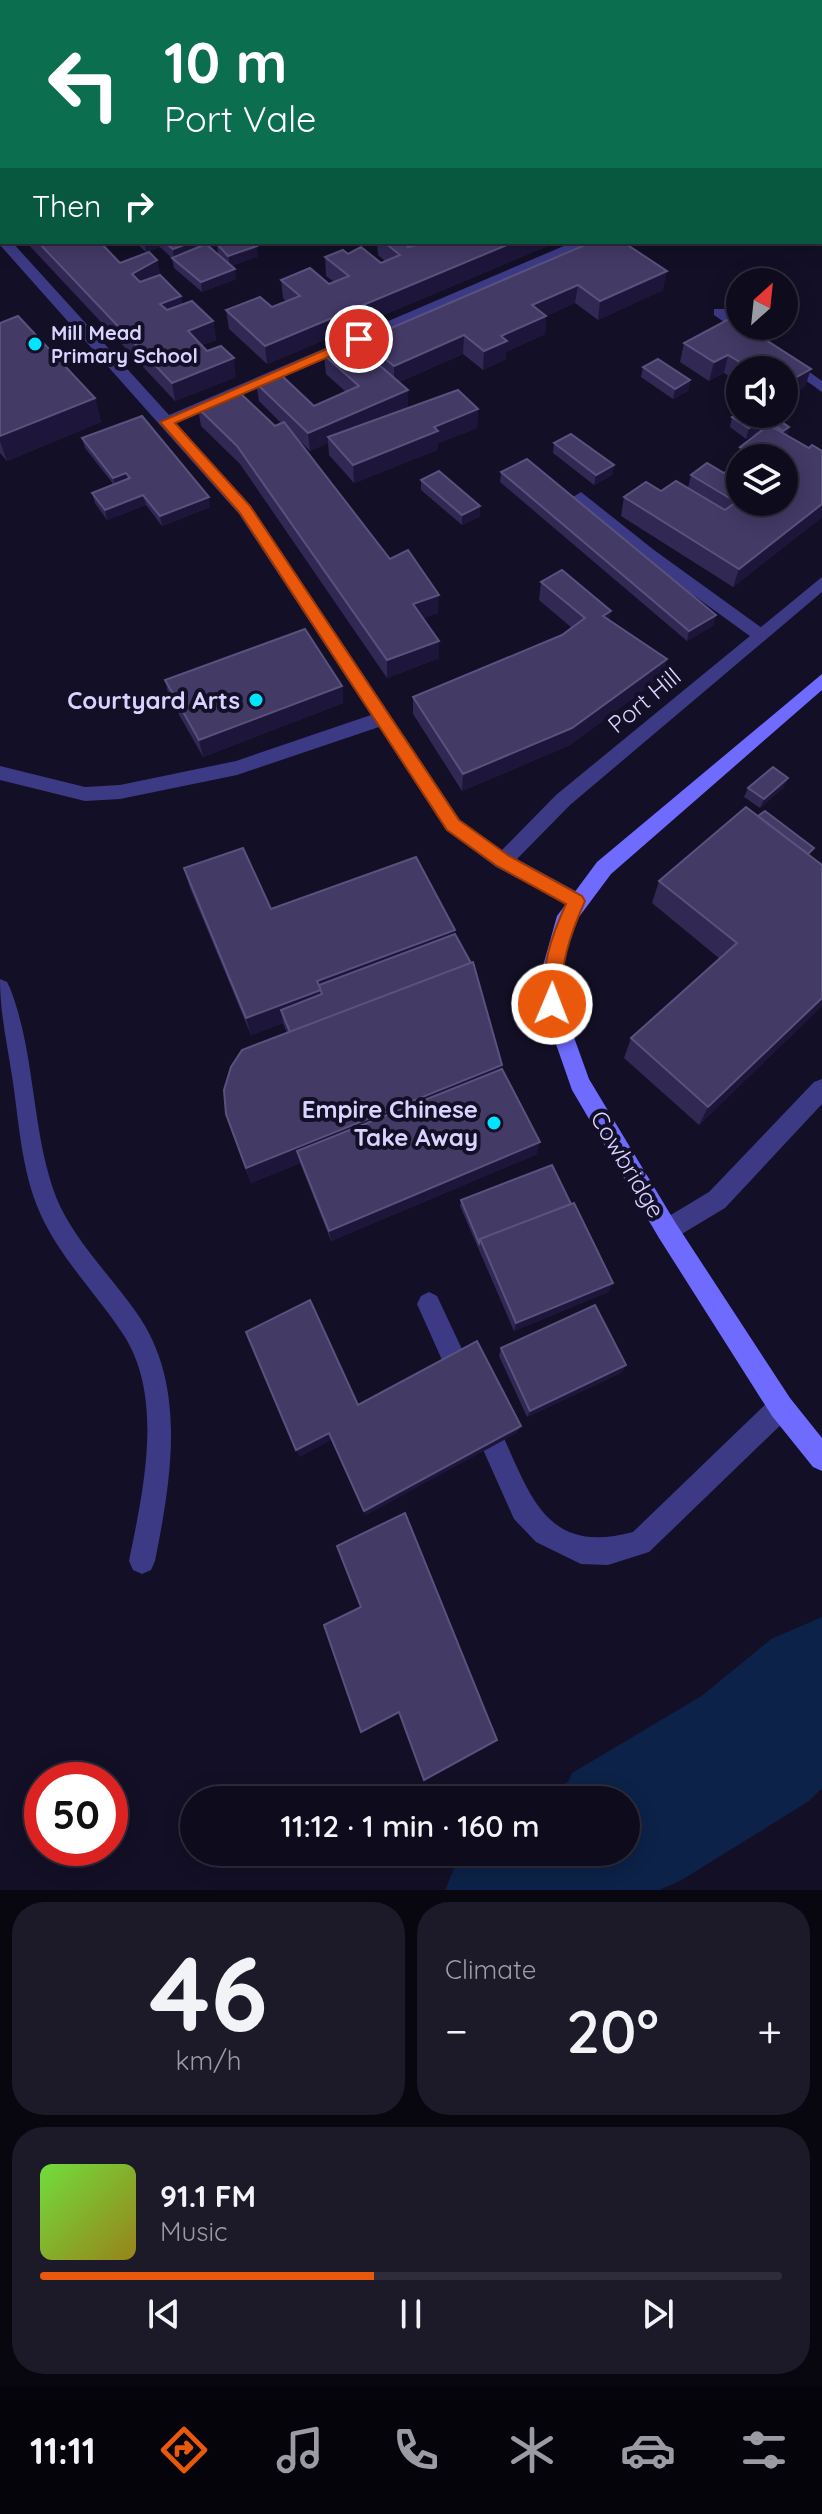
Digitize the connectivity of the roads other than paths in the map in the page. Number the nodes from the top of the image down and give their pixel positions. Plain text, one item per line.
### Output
1 (6, 244) edge
2 (579, 244) edge
3 (719, 312) dead end
4 (822, 388) edge
5 (166, 422) junction
6 (581, 497) dead end
7 (822, 583) edge
8 (760, 635) junction
9 (822, 680) edge
10 (381, 719) junction
11 (0, 773) edge
12 (503, 861) junction
13 (576, 901) junction
14 (0, 988) edge
15 (822, 1089) edge
16 (667, 1230) junction
17 (429, 1304) dead end
18 (456, 1362) edge
19 (781, 1407) junction
20 (494, 1445) edge
21 (822, 1458) edge
22 (142, 1561) dead end

1 - 5 street
2 - 5 street
3 - 4 street
5 - 10 street
6 - 8 street
7 - 8 street, Port Hill
8 - 12 street, Port Hill
9 - 13 main road
10 - 11 street
10 - 12 street
12 - 13 street
13 - 16 main road, Cowbridge
14 - 22 street
15 - 16 street
16 - 19 main road, Cowbridge
17 - 18 street
19 - 20 street
19 - 21 main road, Cowbridge

